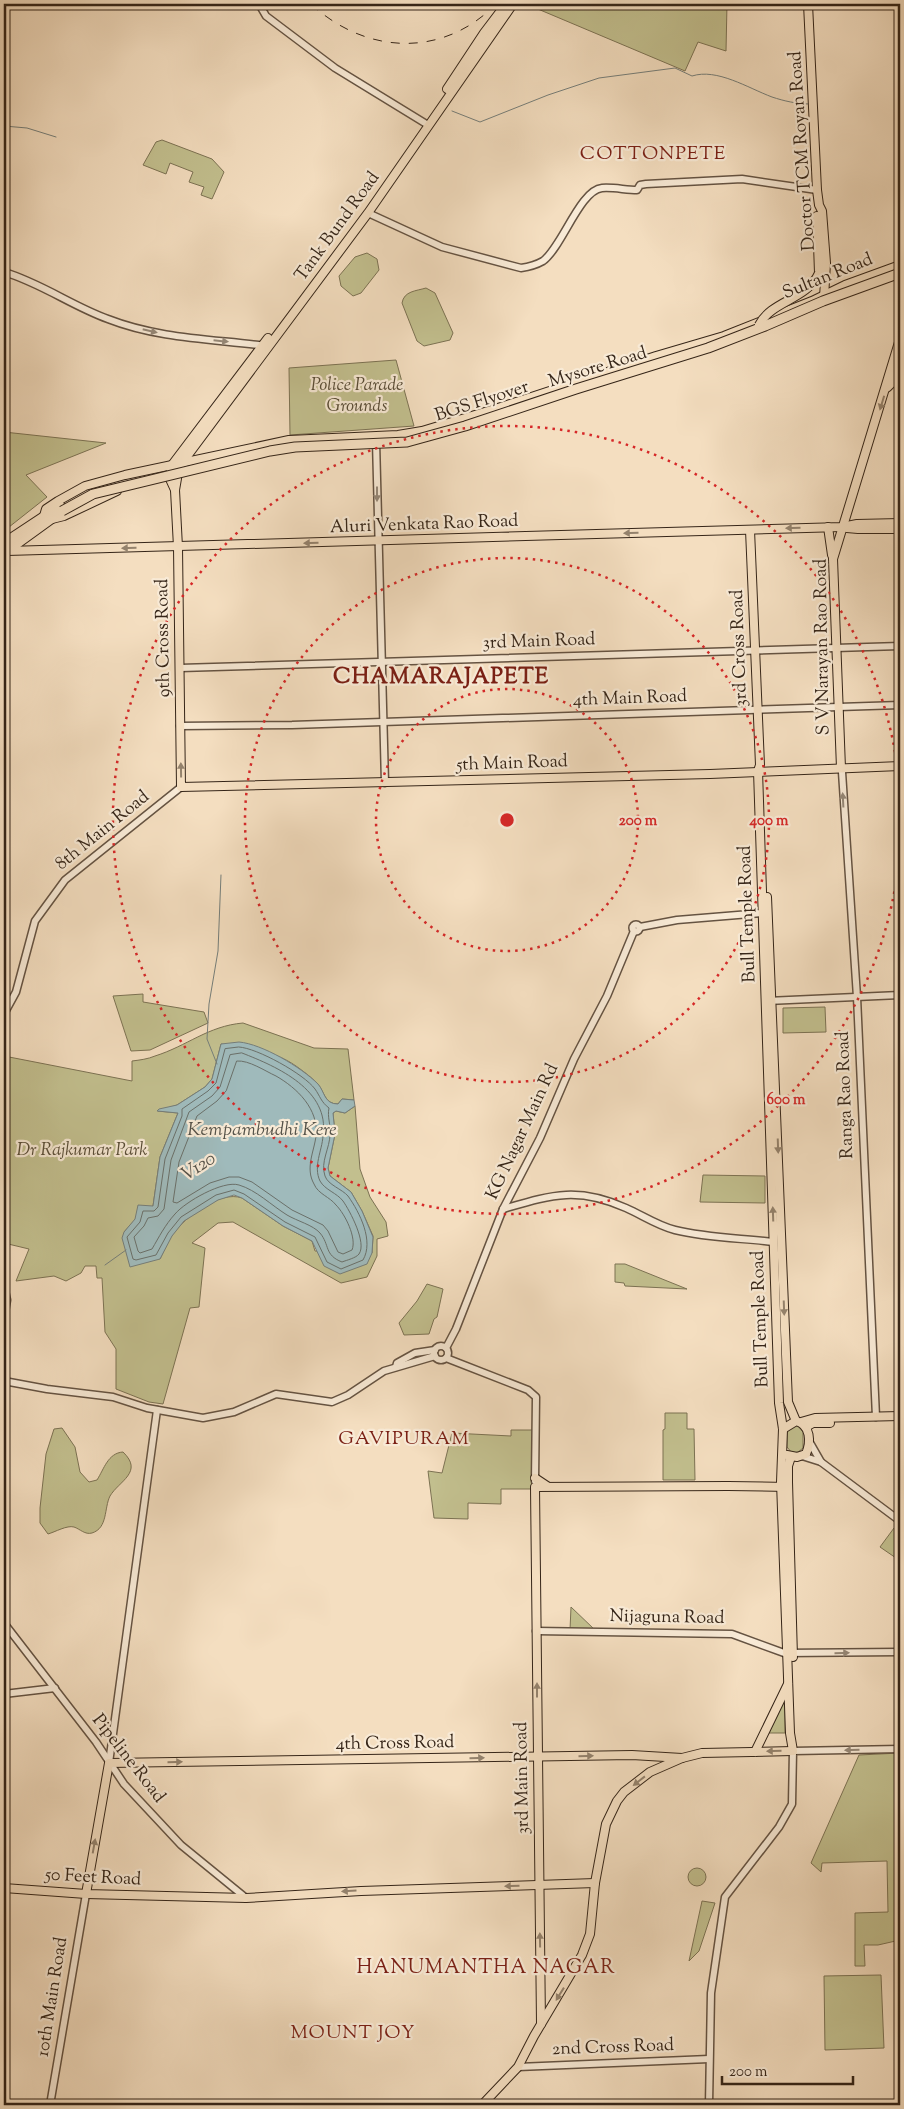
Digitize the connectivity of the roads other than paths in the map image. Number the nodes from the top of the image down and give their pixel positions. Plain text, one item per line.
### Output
1 (259, 4) edge
2 (506, 4) edge
3 (513, 4) edge
4 (808, 4) edge
5 (426, 124) junction
6 (817, 190) junction
7 (818, 208) junction
8 (368, 213) junction
9 (900, 266) edge
10 (4, 272) edge
11 (900, 273) edge
12 (824, 299) junction
13 (768, 319) joint
14 (759, 325) junction
15 (900, 339) edge
16 (266, 346) junction
17 (899, 364) edge
18 (887, 387) junction
19 (376, 436) junction
20 (376, 447) junction
21 (190, 457) junction
22 (181, 463) junction
23 (172, 465) junction
24 (174, 478) junction
25 (61, 508) junction
26 (47, 518) junction
27 (900, 523) edge
28 (828, 527) junction
29 (842, 527) junction
30 (900, 529) edge
31 (750, 530) junction
32 (378, 541) junction
33 (178, 547) junction
34 (5, 549) edge
35 (833, 559) junction
36 (900, 646) edge
37 (837, 648) junction
38 (755, 651) junction
39 (381, 662) junction
40 (180, 668) junction
41 (900, 705) edge
42 (839, 707) junction
43 (758, 710) junction
44 (383, 722) junction
45 (180, 726) junction
46 (900, 766) edge
47 (841, 770) junction
48 (900, 770) edge
49 (759, 772) junction
50 (385, 783) junction
51 (181, 787) junction
52 (762, 913) junction
53 (900, 995) edge
54 (857, 997) junction
55 (768, 1000) junction
56 (4, 1014) edge
57 (503, 1209) junction
58 (774, 1242) junction
59 (4, 1286) edge
60 (4, 1318) edge
61 (446, 1348) junction
62 (435, 1353) junction
63 (446, 1358) junction
64 (4, 1381) edge
65 (157, 1410) junction
66 (900, 1416) edge
67 (876, 1417) junction
68 (900, 1421) edge
69 (801, 1423) junction
70 (783, 1429) junction
71 (809, 1441) junction
72 (782, 1447) junction
73 (802, 1456) junction
74 (790, 1457) junction
75 (821, 1462) junction
76 (535, 1478) junction
77 (785, 1485) junction
78 (548, 1486) junction
79 (535, 1487) junction
80 (900, 1520) edge
81 (4, 1623) edge
82 (536, 1631) junction
83 (900, 1652) edge
84 (790, 1654) junction
85 (789, 1682) junction
86 (54, 1688) junction
87 (4, 1694) edge
88 (900, 1749) edge
89 (792, 1751) junction
90 (755, 1752) junction
91 (537, 1756) junction
92 (682, 1758) junction
93 (109, 1763) junction
94 (595, 1883) junction
95 (539, 1885) junction
96 (4, 1888) edge
97 (86, 1894) junction
98 (246, 1898) junction
99 (541, 2024) junction
100 (709, 2059) junction
101 (518, 2067) junction
102 (50, 2105) edge
103 (482, 2105) edge
104 (709, 2105) edge

1 - 5 street
2 - 5 main road
3 - 5 main road, Tank Bund Road
4 - 6 main road, Doctor TCM Royan Road
5 - 8 main road, Tank Bund Road
5 - 16 main road
6 - 7 main road, Doctor TCM Royan Road
6 - 8 street
7 - 12 main road, Doctor TCM Royan Road
7 - 14 main road, bridge
8 - 16 main road, Tank Bund Road
9 - 12 main road, Sultan Road
9 - 14 highway, bridge
10 -> 16 street
11 - 12 main road, Mysore Road
11 - 25 highway, BGS Flyover, bridge
12 - 13 main road, Sultan Road
12 - 20 main road, Mysore Road
13 - 19 main road, Mysore Road
14 - 25 highway, bridge
15 - 18 main road, S V Narayan Rao Road
16 - 21 main road, Tank Bund Road
16 - 23 main road
17 - 18 highway
18 -> 29 main road, S V Narayan Rao Road
19 - 20 street
19 - 21 main road, Mysore Road
20 - 24 main road, Mysore Road
20 -> 32 street
21 - 22 main road, Tank Bund Road
22 - 23 main road
22 - 24 main road
23 - 24 main road
23 - 26 main road
24 - 26 main road, Mysore Road
24 - 33 main road, 9th Cross Road
25 - 26 highway
26 - 34 highway
27 - 29 main road, Aluri Venkata Rao Road
28 - 29 main road, Aluri Venkata Rao Road
28 -> 31 main road, Aluri Venkata Rao Road
28 - 35 main road
29 - 30 main road, Aluri Venkata Rao Road
29 - 35 main road, S V Narayan Rao Road
31 -> 32 main road, Aluri Venkata Rao Road
31 - 38 main road, 3rd Cross Road
32 -> 33 main road, Aluri Venkata Rao Road
32 - 39 street
33 -> 34 main road, Aluri Venkata Rao Road
33 - 40 main road, 9th Cross Road
35 - 37 main road, S V Narayan Rao Road
36 - 37 street, 3rd Main Road
37 - 38 street, 3rd Main Road
37 - 42 main road, S V Narayan Rao Road
38 - 39 street, 3rd Main Road
38 - 43 main road, 3rd Cross Road
39 - 40 street, 3rd Main Road
39 - 44 street
40 - 45 main road, 9th Cross Road
41 - 42 street, 4th Main Road
42 - 43 street, 4th Main Road
42 - 47 main road, S V Narayan Rao Road
43 - 44 street, 4th Main Road
43 - 49 main road, 3rd Cross Road
44 - 45 street, 4th Main Road
44 - 50 street
51 -> 45 main road, 9th Cross Road
46 - 47 main road
47 - 48 main road
47 - 49 main road, 5th Main Road
54 -> 47 street, Ranga Rao Road
49 - 50 main road, 5th Main Road
49 - 52 main road, Bull Temple Road
49 - 55 main road, Bull Temple Road
50 - 51 main road, 5th Main Road
51 - 56 street, 8th Main Road
52 - 55 main road, Bull Temple Road
52 - 57 street, KG Nagar Main Rd
53 - 54 street
54 - 55 street
54 - 67 street, Ranga Rao Road
58 -> 55 main road, Bull Temple Road
55 -> 69 main road, Bull Temple Road
57 - 58 street
57 - 61 street, KG Nagar Main Rd
58 - 70 main road, Bull Temple Road
59 - 60 street
61 - 62 street
61 - 63 street
62 - 63 street
62 - 65 street
63 - 76 street
64 - 65 street
65 - 93 street
66 - 67 main road
67 - 69 main road
68 - 69 main road
69 - 70 main road
69 - 71 main road
70 - 72 main road
71 - 73 main road
71 - 75 street
72 - 74 main road
72 - 77 main road
73 - 74 main road
73 - 75 street
74 - 77 main road
75 - 80 street
76 - 78 main road
76 - 79 street
77 - 78 main road
77 - 84 main road
78 - 79 main road
79 - 82 main road, 3rd Main Road
81 - 86 street, Pipeline Road
82 - 84 street, Nijaguna Road
91 -> 82 main road, 3rd Main Road
84 -> 83 street, Nijaguna Road
84 - 85 main road
84 - 89 main road
85 - 89 main road
85 - 90 main road
86 - 87 street
86 - 93 street, Pipeline Road
88 -> 89 street
89 -> 90 main road
89 - 100 street
90 - 92 main road
91 -> 92 main road, 4th Cross Road
93 -> 91 main road, 4th Cross Road
91 - 95 main road, 3rd Main Road
92 -> 94 main road
97 -> 93 main road
93 - 98 street, Pipeline Road
94 - 95 main road, 50 Feet Road
94 -> 99 main road
95 -> 98 main road, 50 Feet Road
99 -> 95 main road, 3rd Main Road
96 - 97 main road, 50 Feet Road
97 - 98 main road, 50 Feet Road
97 - 102 street, 10th Main Road
99 - 101 main road
100 - 101 street, 2nd Cross Road
100 - 104 street
101 - 103 main road

